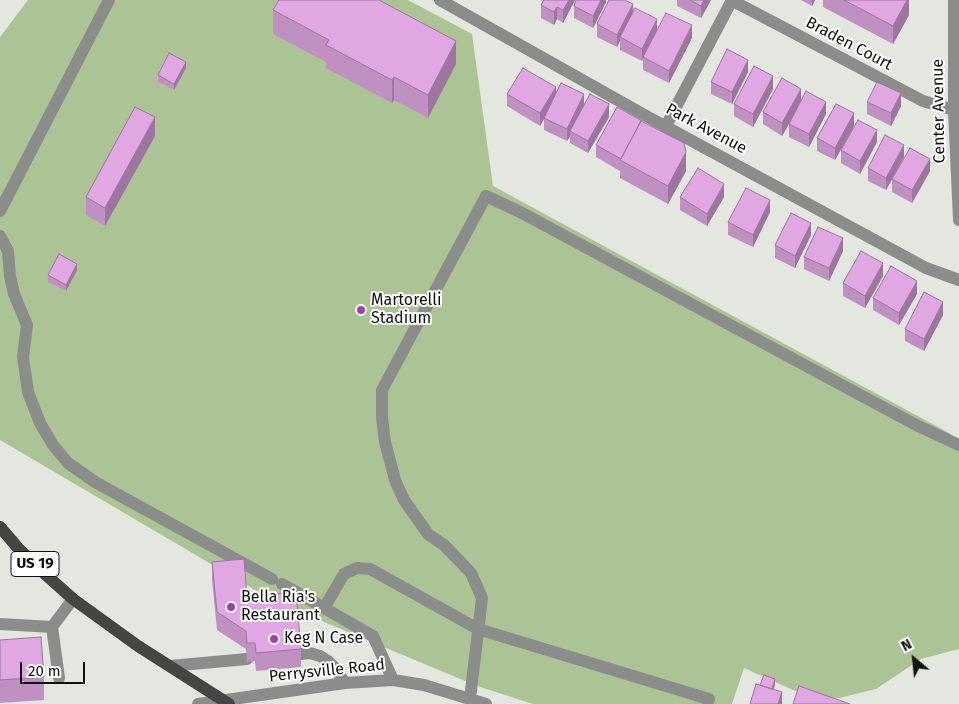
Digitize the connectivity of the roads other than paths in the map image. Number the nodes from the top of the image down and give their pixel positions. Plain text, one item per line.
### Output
1 (109, 0) edge
2 (440, 0) edge
3 (732, 0) edge
4 (954, 0) edge
5 (954, 110) junction
6 (666, 126) junction
7 (0, 211) edge
8 (959, 220) edge
9 (0, 236) edge
10 (959, 280) edge
11 (959, 445) edge
12 (0, 527) edge
13 (73, 599) junction
14 (324, 608) junction
15 (0, 613) edge
16 (5, 624) edge
17 (52, 627) junction
18 (478, 629) junction
19 (300, 654) edge
20 (247, 659) edge
21 (170, 666) junction
22 (59, 678) dead end
23 (393, 680) junction
24 (344, 683) junction
25 (470, 699) junction
26 (227, 702) edge
27 (198, 704) edge
28 (486, 704) edge
29 (708, 704) edge

1 - 7 street
2 - 6 street, Park Avenue
3 - 5 street, Braden Court
3 - 6 street
4 - 5 street, Center Avenue
5 - 8 street, Center Avenue
6 - 10 street, Park Avenue
9 - 14 street
11 - 18 street
12 - 13 main road, US 19
13 - 17 street
13 - 21 main road, US 19
14 - 18 street
14 - 23 street
15 - 16 street
16 - 17 street
17 - 22 street
18 - 25 street
18 - 29 street
19 - 24 street
20 - 21 street
21 - 26 main road, US 19
23 - 24 street, Perrysville Road
23 - 25 street, Perrysville Road
24 - 26 street, Perrysville Road
25 - 28 street, Perrysville Road
26 - 27 street, Perrysville Road

